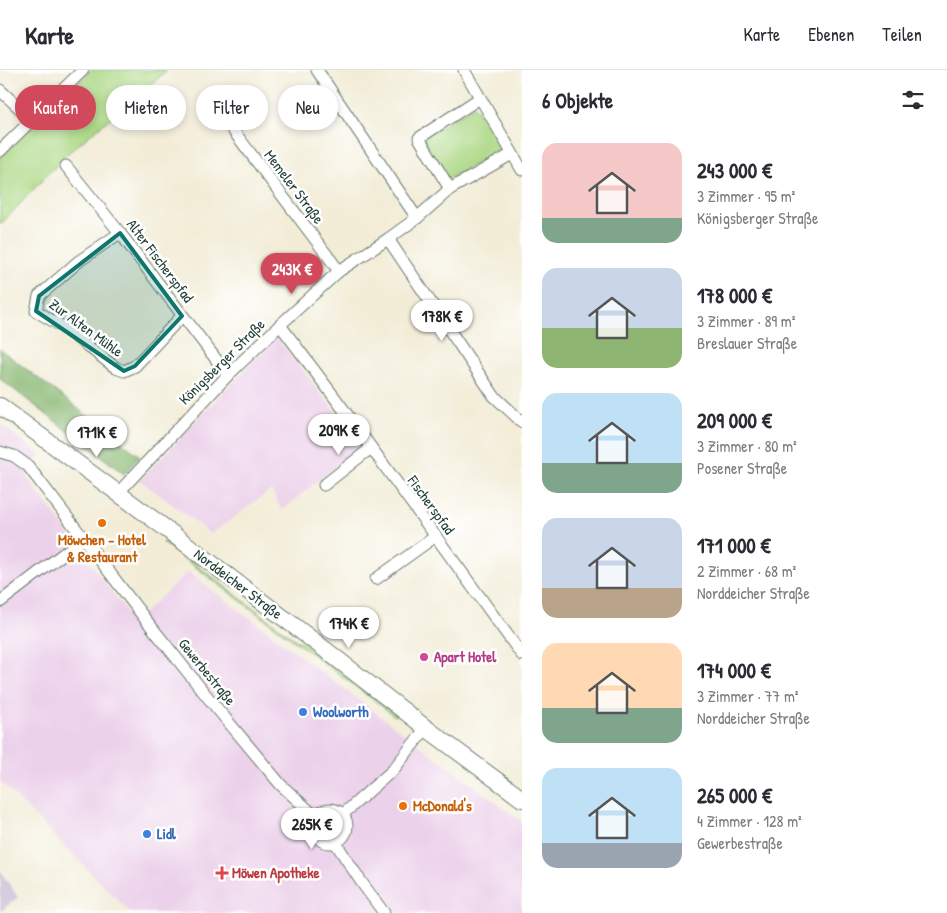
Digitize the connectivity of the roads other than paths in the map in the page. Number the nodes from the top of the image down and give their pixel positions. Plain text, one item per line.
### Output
1 (83, 70) edge
2 (317, 70) edge
3 (464, 70) edge
4 (68, 85) edge
5 (0, 90) edge
6 (480, 98) junction
7 (15, 104) edge
8 (22, 130) edge
9 (233, 130) edge
10 (0, 151) edge
11 (512, 154) junction
12 (66, 166) dead end
13 (522, 170) edge
14 (450, 189) junction
15 (417, 218) junction
16 (120, 233) junction
17 (388, 239) junction
18 (338, 271) junction
19 (182, 316) junction
20 (280, 325) junction
21 (228, 375) junction
22 (0, 406) edge
23 (522, 422) edge
24 (371, 448) junction
25 (0, 452) edge
26 (324, 484) dead end
27 (118, 493) junction
28 (436, 536) junction
29 (84, 538) junction
30 (376, 579) dead end
31 (0, 602) edge
32 (522, 655) edge
33 (426, 728) junction
34 (522, 799) edge
35 (342, 815) junction
36 (316, 817) junction
37 (335, 842) junction
38 (384, 913) edge

1 - 4 street
2 - 15 street
3 - 6 street
5 - 7 street
6 - 11 street
6 - 14 street
8 - 10 street
9 - 18 street, Memeler Straße
11 - 13 street
11 - 14 street, Königsberger Straße
12 - 16 street, Alter Fischerspfad
14 - 15 street, Königsberger Straße
15 - 17 street, Königsberger Straße
16 - 19 street, Alter Fischerspfad
16 - 19 street, Zur Alten Mühle
17 - 18 street, Königsberger Straße
17 - 23 street
18 - 20 street, Königsberger Straße
19 - 21 street, Alter Fischerspfad
20 - 21 street, Königsberger Straße
20 - 24 street, Fischerspfad
21 - 27 street, Königsberger Straße
22 - 27 main road, Norddeicher Straße
24 - 26 street
24 - 28 street, Fischerspfad
25 - 29 street, Gewerbestraße
27 - 33 main road, Norddeicher Straße
28 - 30 street
28 - 32 street, Fischerspfad
29 - 31 street
29 - 36 street, Gewerbestraße
33 - 34 main road, Norddeicher Straße
33 - 35 street
35 - 36 street
35 - 37 street
36 - 37 street
37 - 38 street

